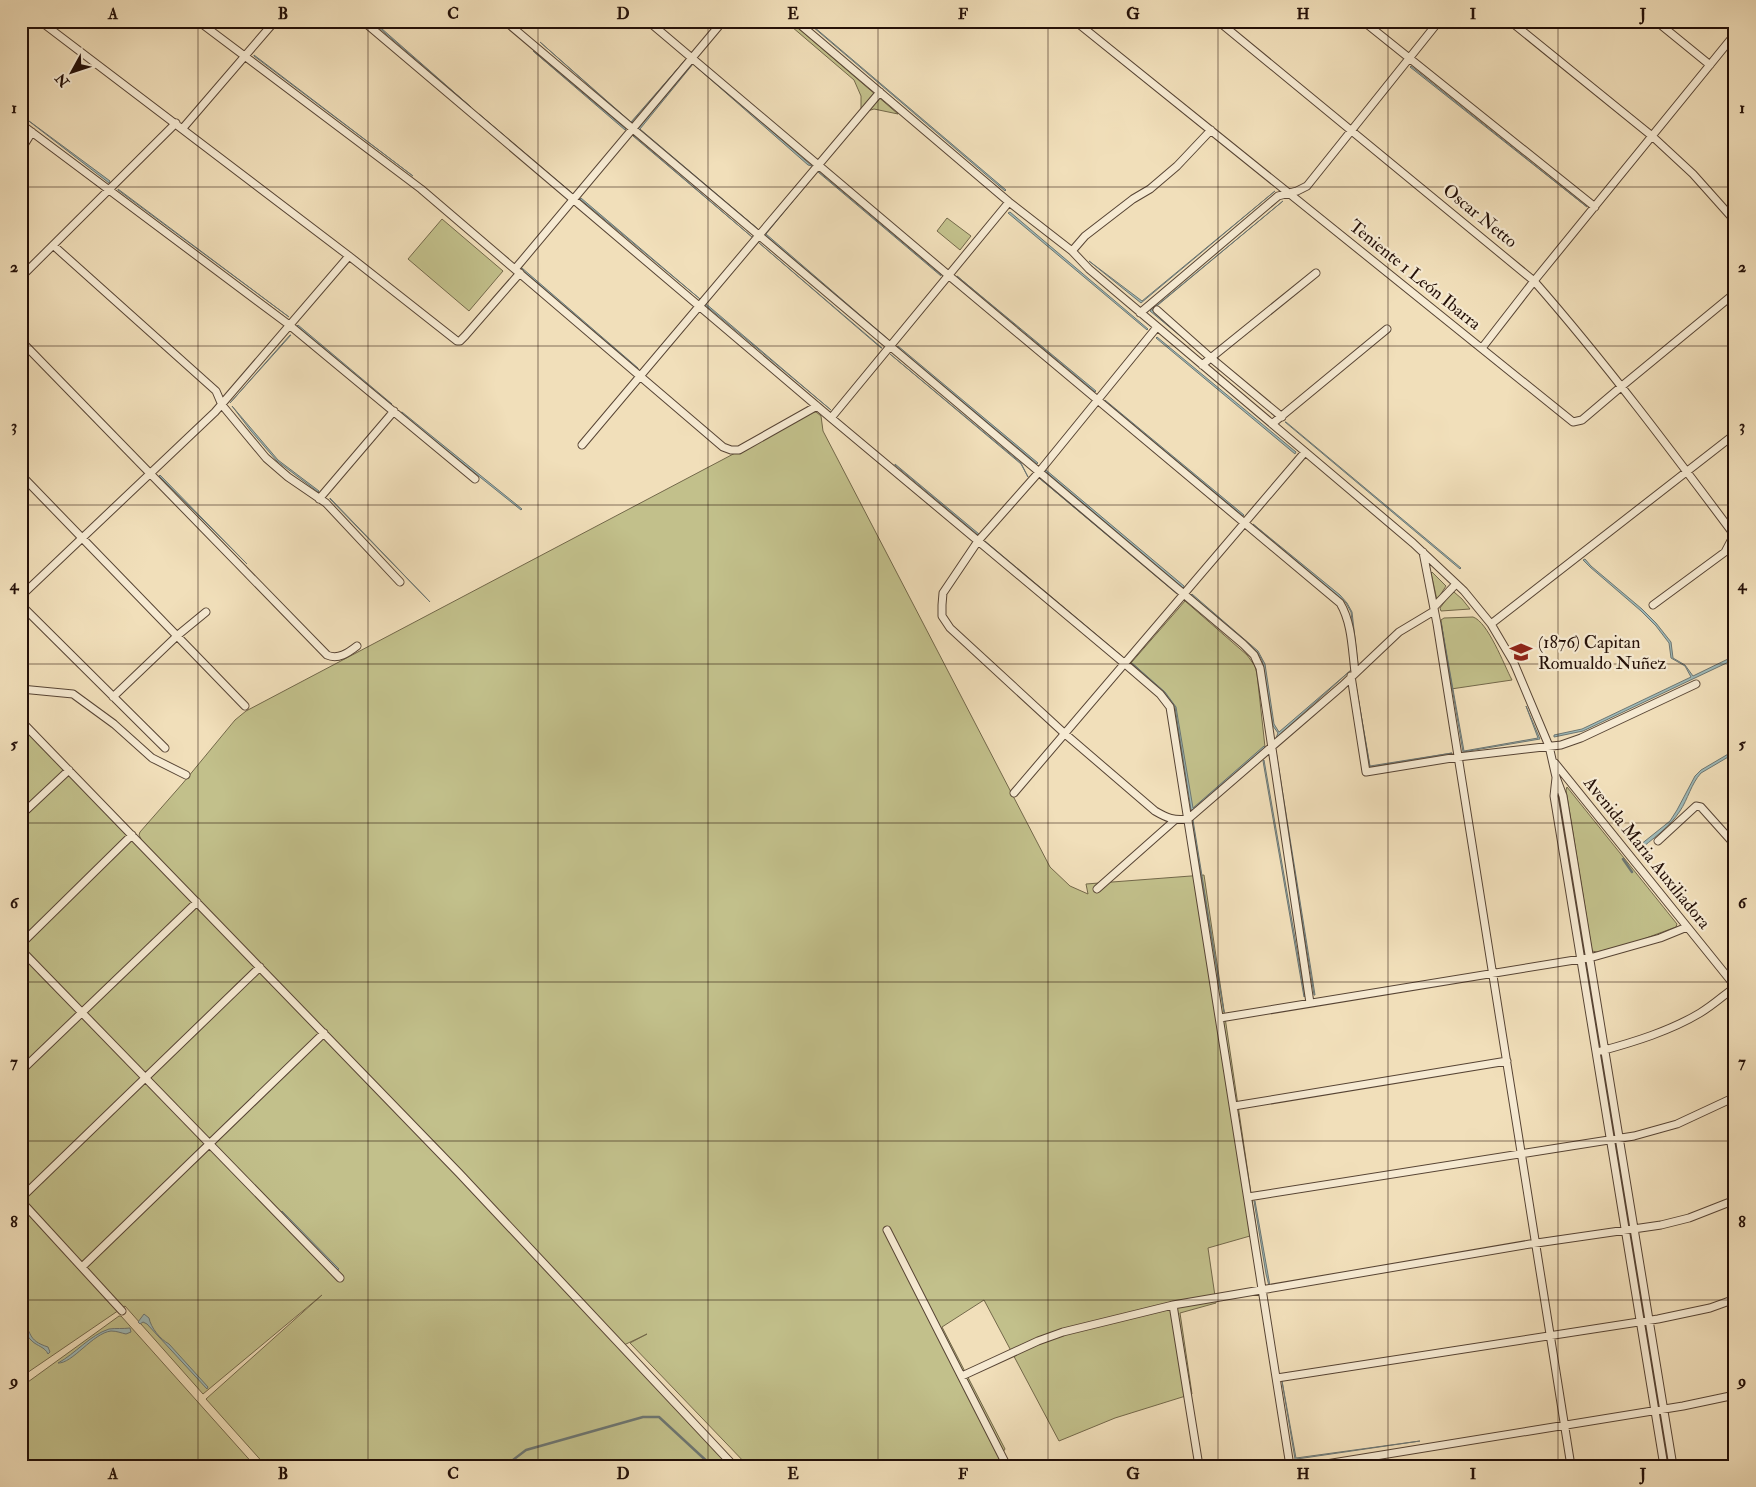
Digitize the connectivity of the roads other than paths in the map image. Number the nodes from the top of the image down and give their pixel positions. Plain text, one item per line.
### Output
1 (40, 21) edge
2 (198, 21) edge
3 (275, 21) edge
4 (363, 21) edge
5 (505, 21) edge
6 (648, 21) edge
7 (723, 21) edge
8 (796, 21) edge
9 (1075, 21) edge
10 (1218, 21) edge
11 (1364, 21) edge
12 (1439, 21) edge
13 (1510, 21) edge
14 (1656, 21) edge
15 (1084, 24) edge
16 (1735, 34) edge
17 (244, 56) junction
18 (692, 58) junction
19 (1409, 58) junction
20 (1710, 65) junction
21 (880, 92) junction
22 (176, 123) junction
23 (21, 124) edge
24 (183, 128) junction
25 (633, 129) junction
26 (1211, 130) junction
27 (1351, 130) junction
28 (32, 132) junction
29 (1652, 136) junction
30 (21, 150) edge
31 (818, 165) junction
32 (109, 190) junction
33 (1289, 193) junction
34 (573, 200) junction
35 (1009, 202) junction
36 (1595, 207) junction
37 (1735, 221) edge
38 (758, 235) junction
39 (54, 246) junction
40 (1072, 251) junction
41 (349, 256) junction
42 (517, 271) junction
43 (1316, 273) dead end
44 (948, 275) junction
45 (21, 277) edge
46 (1534, 281) junction
47 (1735, 293) edge
48 (698, 306) junction
49 (1154, 307) junction
50 (1140, 312) junction
51 (290, 326) junction
52 (1157, 327) junction
53 (1386, 328) dead end
54 (21, 341) edge
55 (889, 346) junction
56 (1482, 348) junction
57 (1211, 358) junction
58 (1202, 365) junction
59 (640, 375) junction
60 (1622, 386) junction
61 (1099, 399) junction
62 (222, 405) junction
63 (816, 406) junction
64 (394, 411) junction
65 (1282, 417) junction
66 (831, 418) junction
67 (1272, 424) junction
68 (1735, 434) edge
69 (582, 445) dead end
70 (1305, 452) junction
71 (1686, 471) junction
72 (1039, 472) junction
73 (150, 474) junction
74 (21, 475) edge
75 (475, 479) dead end
76 (319, 499) junction
77 (1245, 522) junction
78 (1734, 536) edge
79 (82, 538) junction
80 (978, 541) junction
81 (1423, 552) junction
82 (400, 582) dead end
83 (1456, 584) junction
84 (1184, 594) junction
85 (21, 596) edge
86 (21, 605) edge
87 (1653, 605) dead end
88 (1434, 609) junction
89 (206, 612) dead end
90 (1491, 624) junction
91 (178, 635) junction
92 (357, 646) dead end
93 (1124, 663) junction
94 (1353, 674) junction
95 (1696, 684) dead end
96 (21, 689) edge
97 (113, 697) junction
98 (245, 706) dead end
99 (21, 721) edge
100 (1064, 733) junction
101 (1272, 746) junction
102 (1550, 746) junction
103 (164, 748) dead end
104 (1458, 757) junction
105 (1554, 762) junction
106 (68, 770) junction
107 (186, 775) dead end
108 (1556, 777) junction
109 (1014, 793) dead end
110 (21, 815) edge
111 (1188, 819) junction
112 (1176, 820) junction
113 (132, 835) junction
114 (1658, 841) dead end
115 (1735, 845) edge
116 (1097, 889) dead end
117 (196, 902) junction
118 (1687, 927) junction
119 (21, 944) edge
120 (21, 950) edge
121 (1589, 958) junction
122 (1581, 959) junction
123 (260, 968) junction
124 (1493, 974) junction
125 (1735, 987) edge
126 (1310, 1003) junction
127 (82, 1012) junction
128 (1220, 1018) junction
129 (324, 1033) junction
130 (1604, 1050) junction
131 (1596, 1052) junction
132 (1507, 1062) junction
133 (21, 1071) edge
134 (146, 1078) junction
135 (1735, 1097) edge
136 (1234, 1106) junction
137 (1619, 1138) junction
138 (1610, 1140) junction
139 (210, 1144) junction
140 (1521, 1154) junction
141 (1248, 1197) junction
142 (21, 1200) edge
143 (1735, 1200) edge
144 (1634, 1229) junction
145 (887, 1230) dead end
146 (1625, 1230) junction
147 (1536, 1243) junction
148 (82, 1268) junction
149 (340, 1278) dead end
150 (1262, 1290) junction
151 (1735, 1300) edge
152 (1173, 1305) junction
153 (122, 1311) dead end
154 (1649, 1321) junction
155 (1640, 1322) junction
156 (1550, 1336) junction
157 (962, 1376) junction
158 (1277, 1378) junction
159 (1735, 1395) edge
160 (1663, 1410) junction
161 (1655, 1411) junction
162 (1565, 1425) junction
163 (734, 1466) edge
164 (1008, 1466) edge
165 (1200, 1466) edge
166 (1290, 1466) edge
167 (1314, 1466) edge
168 (1571, 1466) edge
169 (1664, 1466) edge
170 (1672, 1466) edge

1 - 22 street
2 - 17 street
3 - 17 street
4 - 34 street
5 - 25 street
6 - 18 street
7 - 18 street
8 - 21 street
9 - 15 street, Teniente 1 León Ibarra
10 - 27 street, Oscar Netto
11 - 19 street
12 - 19 street
13 - 29 street
14 - 20 street
15 - 26 street, Teniente 1 León Ibarra
16 - 20 street
17 - 24 street
17 - 42 street
18 - 25 street
18 - 31 street
19 - 27 street
19 - 36 street
20 - 29 street
21 - 31 street
21 - 35 street
22 - 24 street
22 - 32 street
23 - 28 street
24 - 41 street
25 - 34 street
25 - 38 street
26 - 33 street, Teniente 1 León Ibarra
26 - 40 street
27 - 33 street
27 - 46 street, Oscar Netto
28 - 30 street
28 - 32 street
29 - 36 street
29 - 37 street
31 - 38 street
31 - 44 street
32 - 39 street
32 - 51 street
33 - 49 street
33 - 56 street, Teniente 1 León Ibarra
34 - 42 street
34 - 48 street
35 - 40 street
35 - 44 street
36 - 46 street
38 - 48 street
38 - 55 street
39 - 45 street
39 - 62 street
40 - 50 street
41 - 42 street
41 - 51 street
42 - 59 street
43 - 57 street
44 - 55 street
44 - 61 street
46 - 56 street
46 - 60 street, Oscar Netto
47 - 60 street, Teniente 1 León Ibarra
48 - 59 street
48 - 63 street
49 - 50 street
49 - 57 street
50 - 52 street
51 - 62 street
51 - 64 street
52 - 58 street
52 - 61 street
53 - 65 street
54 - 73 street
55 - 66 street
55 - 72 street
56 - 60 street, Teniente 1 León Ibarra
57 - 58 street
57 - 65 street
58 - 67 street
59 - 63 street
59 - 69 street
60 - 71 street, Oscar Netto
61 - 72 street
61 - 77 street
62 - 73 street
62 - 76 street
63 - 66 street
64 - 75 street
64 - 76 street
65 - 67 street
66 - 80 street
67 - 70 street
68 - 71 street
70 - 77 street
70 - 81 street
71 - 78 street, Oscar Netto
71 - 90 street
72 - 80 street
72 - 84 street
73 - 79 street
73 - 92 street
74 - 79 street
76 - 82 street
77 - 84 street
77 - 94 street
78 - 87 street
79 - 85 street
79 - 91 street
80 - 93 street
80 - 100 street
81 - 83 street
81 - 88 street
83 - 88 street
83 - 90 street
84 - 93 street
84 - 101 street
86 - 97 street
88 - 94 street
88 - 104 street
89 - 91 street
90 - 102 street
91 - 97 street
91 - 98 street
93 - 100 street
93 - 111 street
94 - 101 street
94 - 104 street
95 - 102 street
96 - 107 street
97 - 103 street
99 - 106 street
100 - 109 street
100 - 112 street
101 - 111 street
101 - 126 street
102 - 104 street
102 - 105 street
104 - 124 street
105 - 108 street
105 - 118 street, Avenida Maria Auxiliadora
106 - 110 street
106 - 113 street
108 - 121 street
108 - 122 street
111 - 112 street
111 - 128 street
112 - 116 street
113 - 117 street
113 - 119 street
114 - 115 street
117 - 123 street
117 - 127 street
118 - 121 street
118 - 125 street, Avenida Maria Auxiliadora
120 - 127 street
121 - 122 street
121 - 130 street
122 - 124 street
122 - 131 street
123 - 129 street
123 - 134 street
124 - 126 street
124 - 132 street
125 - 130 street
126 - 128 street
127 - 133 street
127 - 134 street
128 - 136 street
129 - 139 street
129 - 163 street
130 - 131 street
130 - 137 street
131 - 138 street
132 - 136 street
132 - 140 street
134 - 139 street
134 - 142 street
135 - 137 street
136 - 141 street
137 - 138 street
137 - 144 street
138 - 140 street
138 - 146 street
139 - 148 street
139 - 149 street
140 - 141 street
140 - 147 street
141 - 150 street
142 - 148 street
143 - 144 street
144 - 146 street
144 - 154 street
145 - 157 street
146 - 147 street
146 - 155 street
147 - 150 street
147 - 156 street
148 - 153 street
150 - 152 street
150 - 158 street
151 - 154 street
152 - 157 street
152 - 165 street
154 - 155 street
154 - 160 street
155 - 156 street
155 - 161 street
156 - 158 street
156 - 162 street
157 - 164 street
158 - 166 street
159 - 160 street
160 - 161 street
160 - 170 street
161 - 162 street
161 - 169 street
162 - 167 street
162 - 168 street

